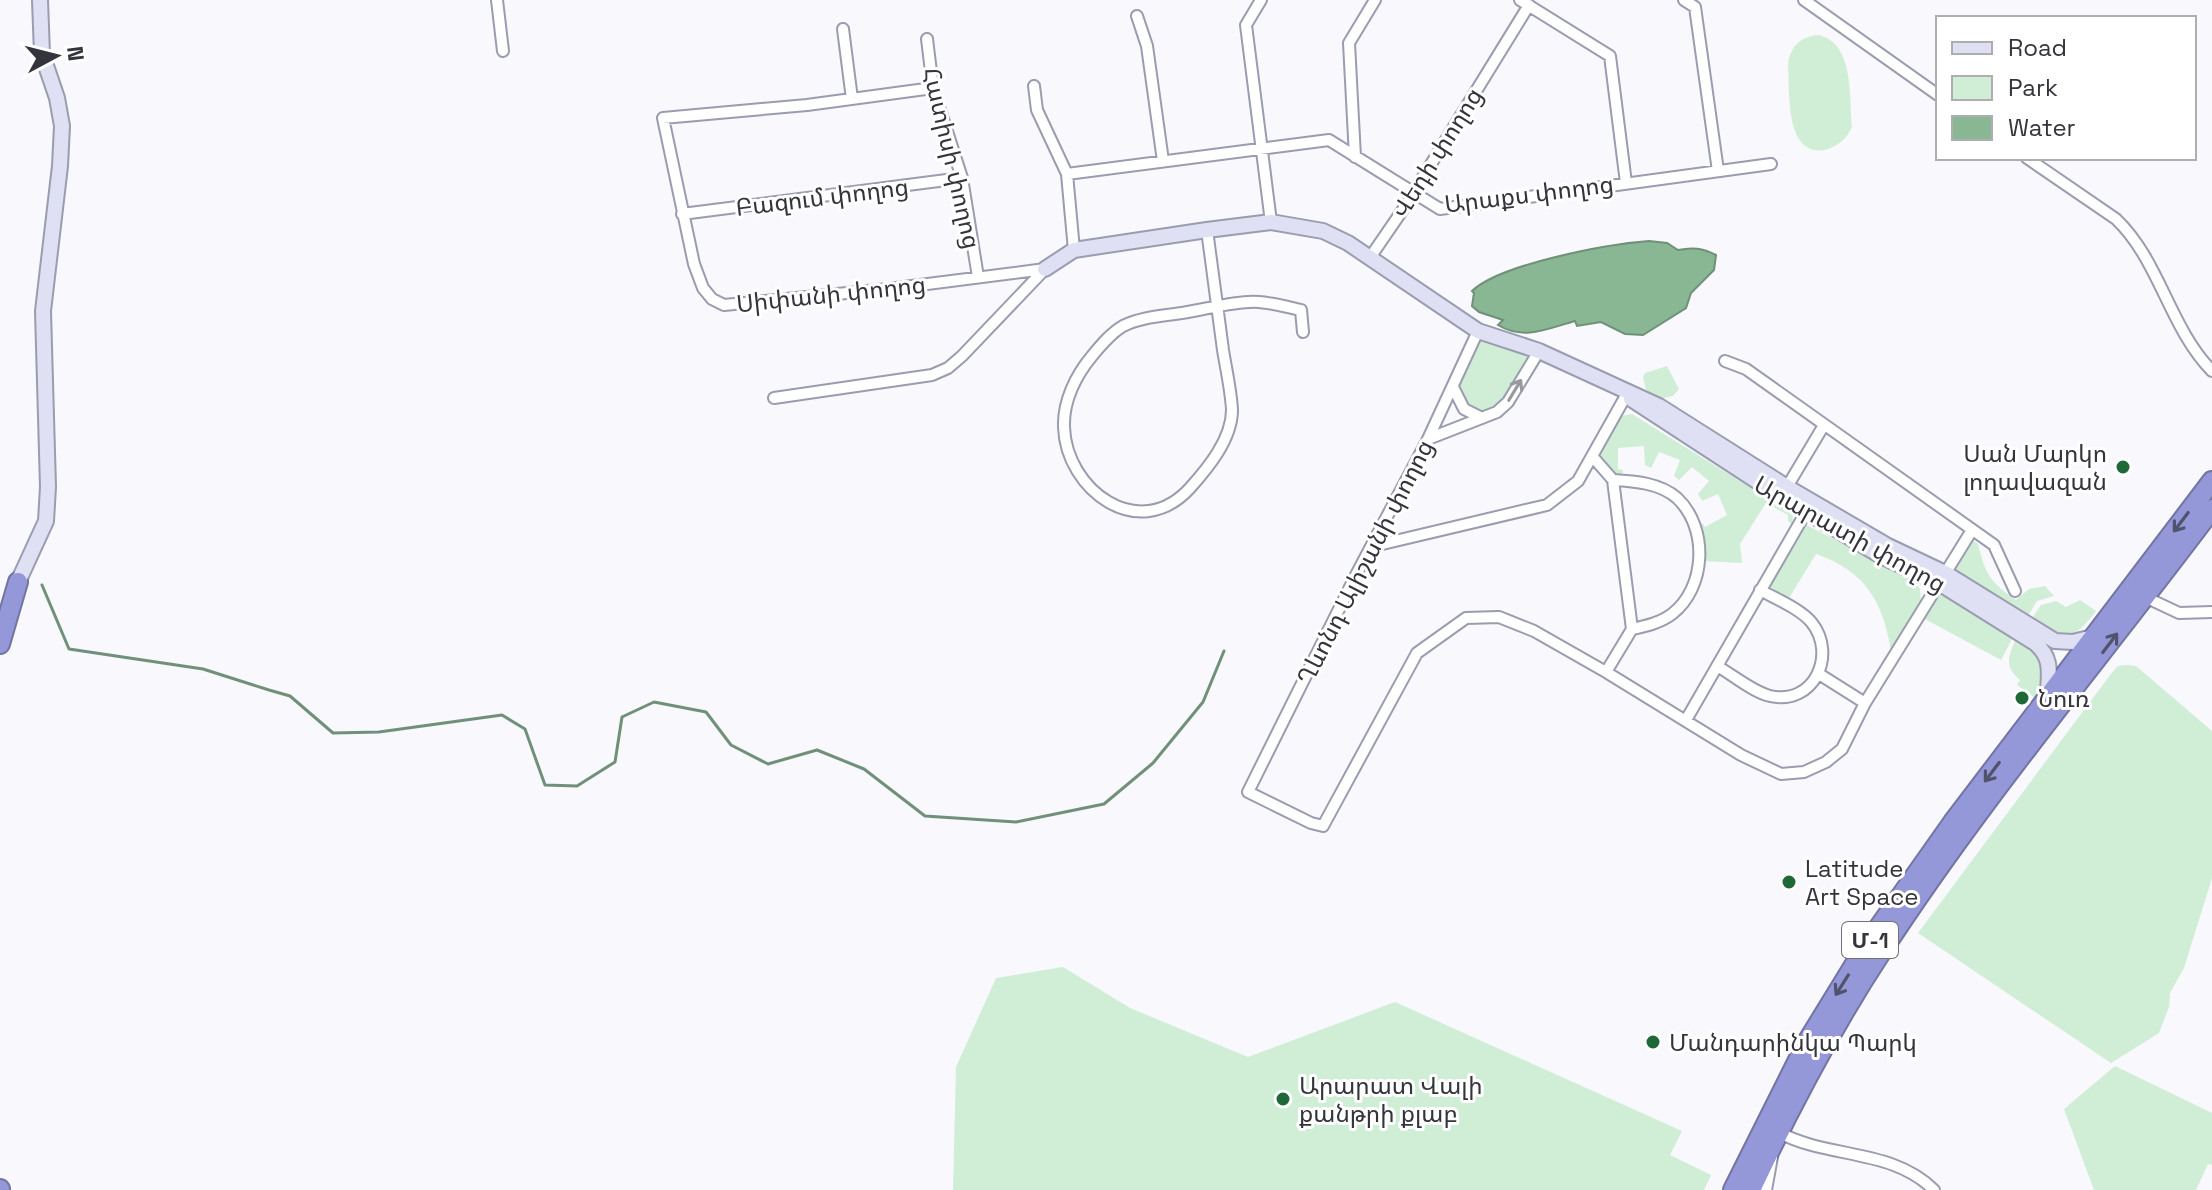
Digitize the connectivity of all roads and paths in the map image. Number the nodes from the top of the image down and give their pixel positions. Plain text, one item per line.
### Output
1 (40, 0) edge
2 (497, 0) edge
3 (1261, 0) edge
4 (1375, 0) edge
5 (1684, 0) edge
6 (1804, 0) edge
7 (1525, 3) edge
8 (1137, 16) dead end
9 (843, 29) dead end
10 (927, 39) dead end
11 (503, 51) dead end
12 (1034, 86) dead end
13 (933, 88) junction
14 (1936, 94) edge
15 (852, 99) junction
16 (1260, 148) junction
17 (1355, 157) junction
18 (2030, 160) edge
19 (1163, 161) junction
20 (1771, 164) dead end
21 (1718, 171) junction
22 (1067, 174) junction
23 (962, 178) junction
24 (1626, 183) junction
25 (1412, 193) junction
26 (682, 214) junction
27 (1271, 222) junction
28 (1207, 230) junction
29 (1074, 250) junction
30 (1369, 259) junction
31 (1045, 269) junction
32 (978, 277) junction
33 (1217, 308) junction
34 (1478, 331) junction
35 (1303, 332) dead end
36 (1539, 351) junction
37 (1725, 361) dead end
38 (2212, 371) edge
39 (1453, 387) junction
40 (1624, 392) junction
41 (774, 398) dead end
42 (1482, 418) junction
43 (1824, 425) junction
44 (1428, 439) junction
45 (1592, 456) junction
46 (1613, 480) junction
47 (2212, 481) edge
48 (1784, 492) junction
49 (2212, 509) edge
50 (1806, 512) junction
51 (1972, 530) junction
52 (1374, 546) junction
53 (2157, 568) junction
54 (1942, 578) junction
55 (18, 582) junction
56 (1760, 590) junction
57 (2015, 591) dead end
58 (2145, 597) junction
59 (0, 609) edge
60 (2212, 612) edge
61 (0, 624) edge
62 (1632, 629) junction
63 (2093, 637) junction
64 (0, 644) edge
65 (1717, 666) junction
66 (1606, 672) junction
67 (1819, 674) junction
68 (1865, 703) junction
69 (2049, 704) junction
70 (1686, 720) junction
71 (1960, 827) junction
72 (1775, 1139) junction
73 (1733, 1190) edge
74 (1751, 1190) edge
75 (1766, 1190) edge
76 (1934, 1190) edge

1 - 55 street
2 - 11 street
3 - 16 street
4 - 17 street
5 - 21 street
6 - 14 street
7 - 24 street
7 - 25 street, Վեդի փողոց
8 - 19 street
9 - 15 street
10 - 13 street, Հատիսի փողոց
12 - 22 street
13 - 15 street
13 - 23 street, Հատիսի փողոց
15 - 26 street, Սիփանի փողոց
16 - 17 street, Արաքս փողոց
16 - 19 street, Արաքս փողոց
16 - 27 street
17 - 25 street, Արաքս փողոց
18 - 38 street
19 - 22 street, Արաքս փողոց
20 - 21 street, Արաքս փողոց
21 - 24 street, Արաքս փողոց
22 - 29 street
23 - 26 street, Բազում փողոց
23 - 32 street, Հատիսի փողոց
24 - 25 street, Արաքս փողոց
25 - 30 street, Վեդի փողոց
26 - 32 street, Սիփանի փողոց
27 - 28 street, Արարատի փողոց
27 - 30 street, Արարատի փողոց
28 - 29 street, Արարատի փողոց
28 - 33 street
29 - 31 street, Արարատի փողոց
30 - 34 street, Արարատի փողոց
31 - 32 street, Սիփանի փողոց
31 - 41 street
33 - 33 street
33 - 35 street
34 - 36 street, Արարատի փողոց
34 - 39 street, Ղևոնդ Ալիշանի փողոց
36 - 40 street, Արարատի փողոց
42 -> 36 street
37 - 43 street
39 - 42 street
39 - 44 street, Ղևոնդ Ալիշանի փողոց
40 - 45 street
40 - 48 street, Արարատի փողոց
42 - 44 street
43 - 48 street
43 - 51 street
44 - 52 street, Ղևոնդ Ալիշանի փողոց
45 - 46 street
45 - 52 street
46 - 62 street
46 - 62 street
47 -> 53 highway, Մ-1
48 - 50 street, Արարատի փողոց
48 - 54 street, Արարատի փողոց
49 - 53 highway, Մ-1
50 - 54 street, Արարատի փողոց
50 - 56 street
51 - 54 street
51 - 57 street
52 - 66 street, Ղևոնդ Ալիշանի փողոց
53 - 58 highway, Մ-1
53 - 63 highway, Մ-1
54 - 63 street, Արարատի փողոց
54 - 68 street
54 - 69 street, Արարատի փողոց
55 - 59 highway
55 - 61 highway
55 - 64 highway
56 - 65 street
56 - 67 street
58 - 60 street
69 -> 58 highway, Մ-1
62 - 66 street
63 - 69 highway, Մ-1
65 - 67 street
65 - 70 street
66 - 70 street
67 - 68 street
68 - 70 street
69 - 71 highway, Մ-1
71 - 72 highway, Մ-1
71 -> 73 highway, Մ-1
72 - 74 highway, Մ-1
72 - 75 street
72 - 76 street

